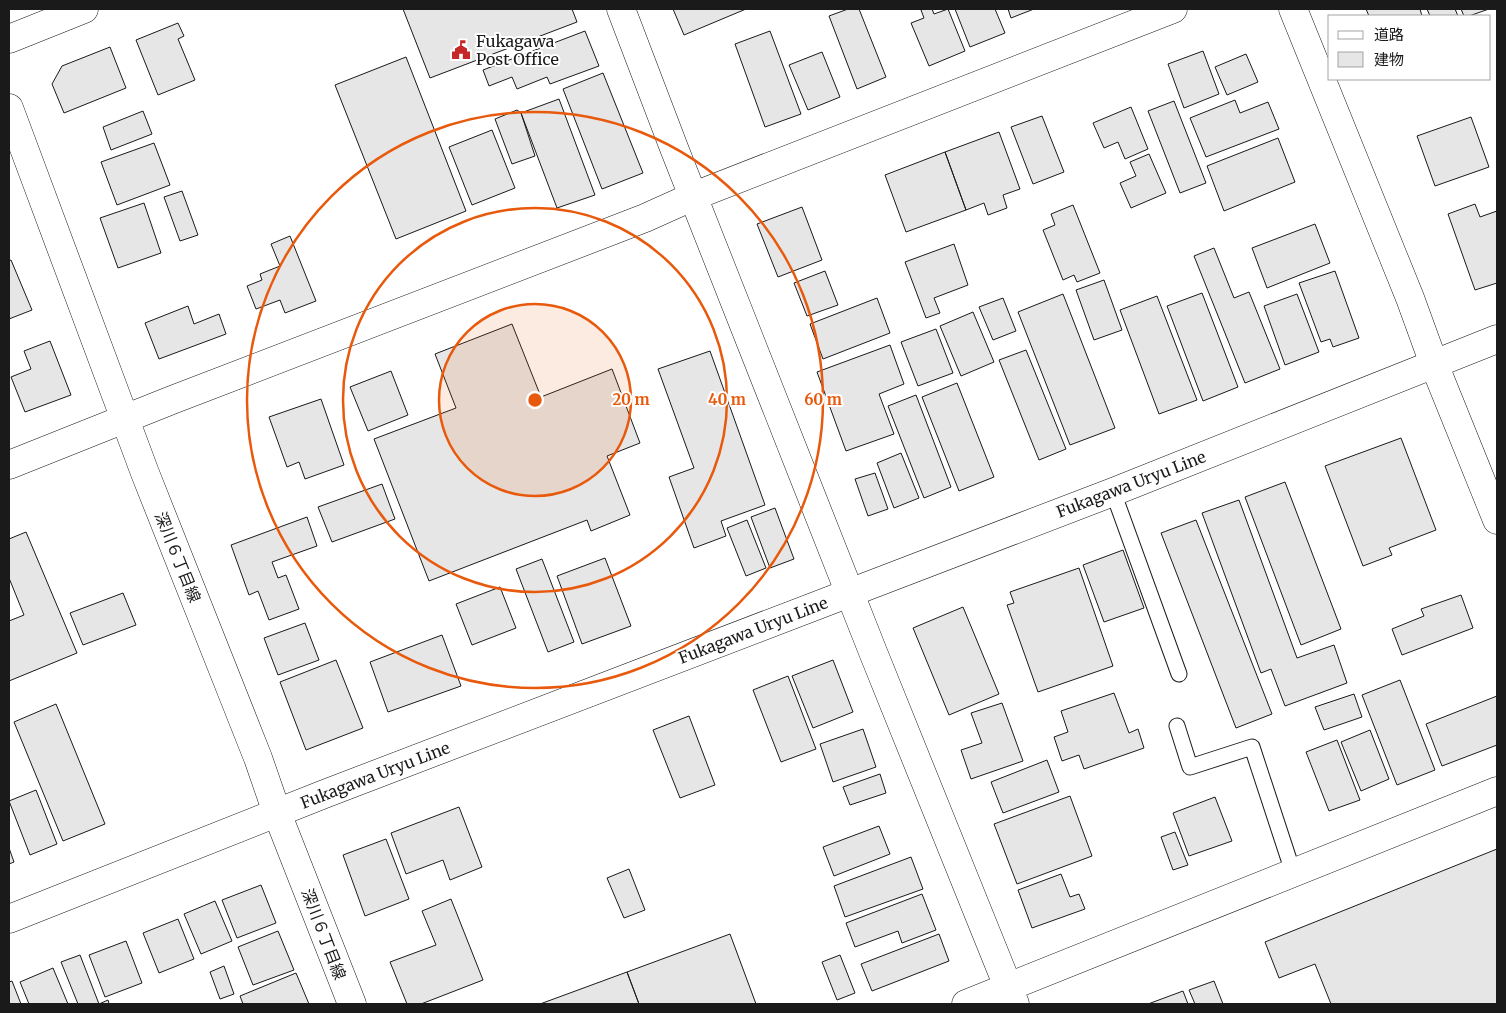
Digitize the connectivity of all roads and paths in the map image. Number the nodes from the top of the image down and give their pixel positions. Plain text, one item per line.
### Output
1 (84, 9) edge
2 (621, 9) edge
3 (1173, 9) edge
4 (1293, 9) edge
5 (9, 39) edge
6 (9, 108) edge
7 (694, 196) junction
8 (1497, 339) edge
9 (1434, 364) junction
10 (125, 420) junction
11 (9, 465) edge
12 (1113, 492) junction
13 (1497, 520) edge
14 (851, 593) junction
15 (1180, 674) dead end
16 (1177, 726) dead end
17 (1497, 790) edge
18 (277, 813) junction
19 (1294, 872) junction
20 (9, 919) edge
21 (1011, 995) edge
22 (352, 1004) edge
23 (966, 1004) edge

1 - 5 street
2 - 7 street
3 - 7 street
4 - 9 street
6 - 10 street, 深川６丁目線
7 - 10 street
7 - 14 street
8 - 9 street, Fukagawa Uryu Line
9 - 12 street, Fukagawa Uryu Line
9 - 13 street
10 - 11 street
10 - 18 street, 深川６丁目線
12 - 14 street, Fukagawa Uryu Line
12 - 15 lane
14 - 18 street, Fukagawa Uryu Line
14 - 21 street
16 - 19 lane
17 - 19 street
18 - 20 street, Fukagawa Uryu Line
18 - 22 street, 深川６丁目線
19 - 21 street
21 - 23 street

